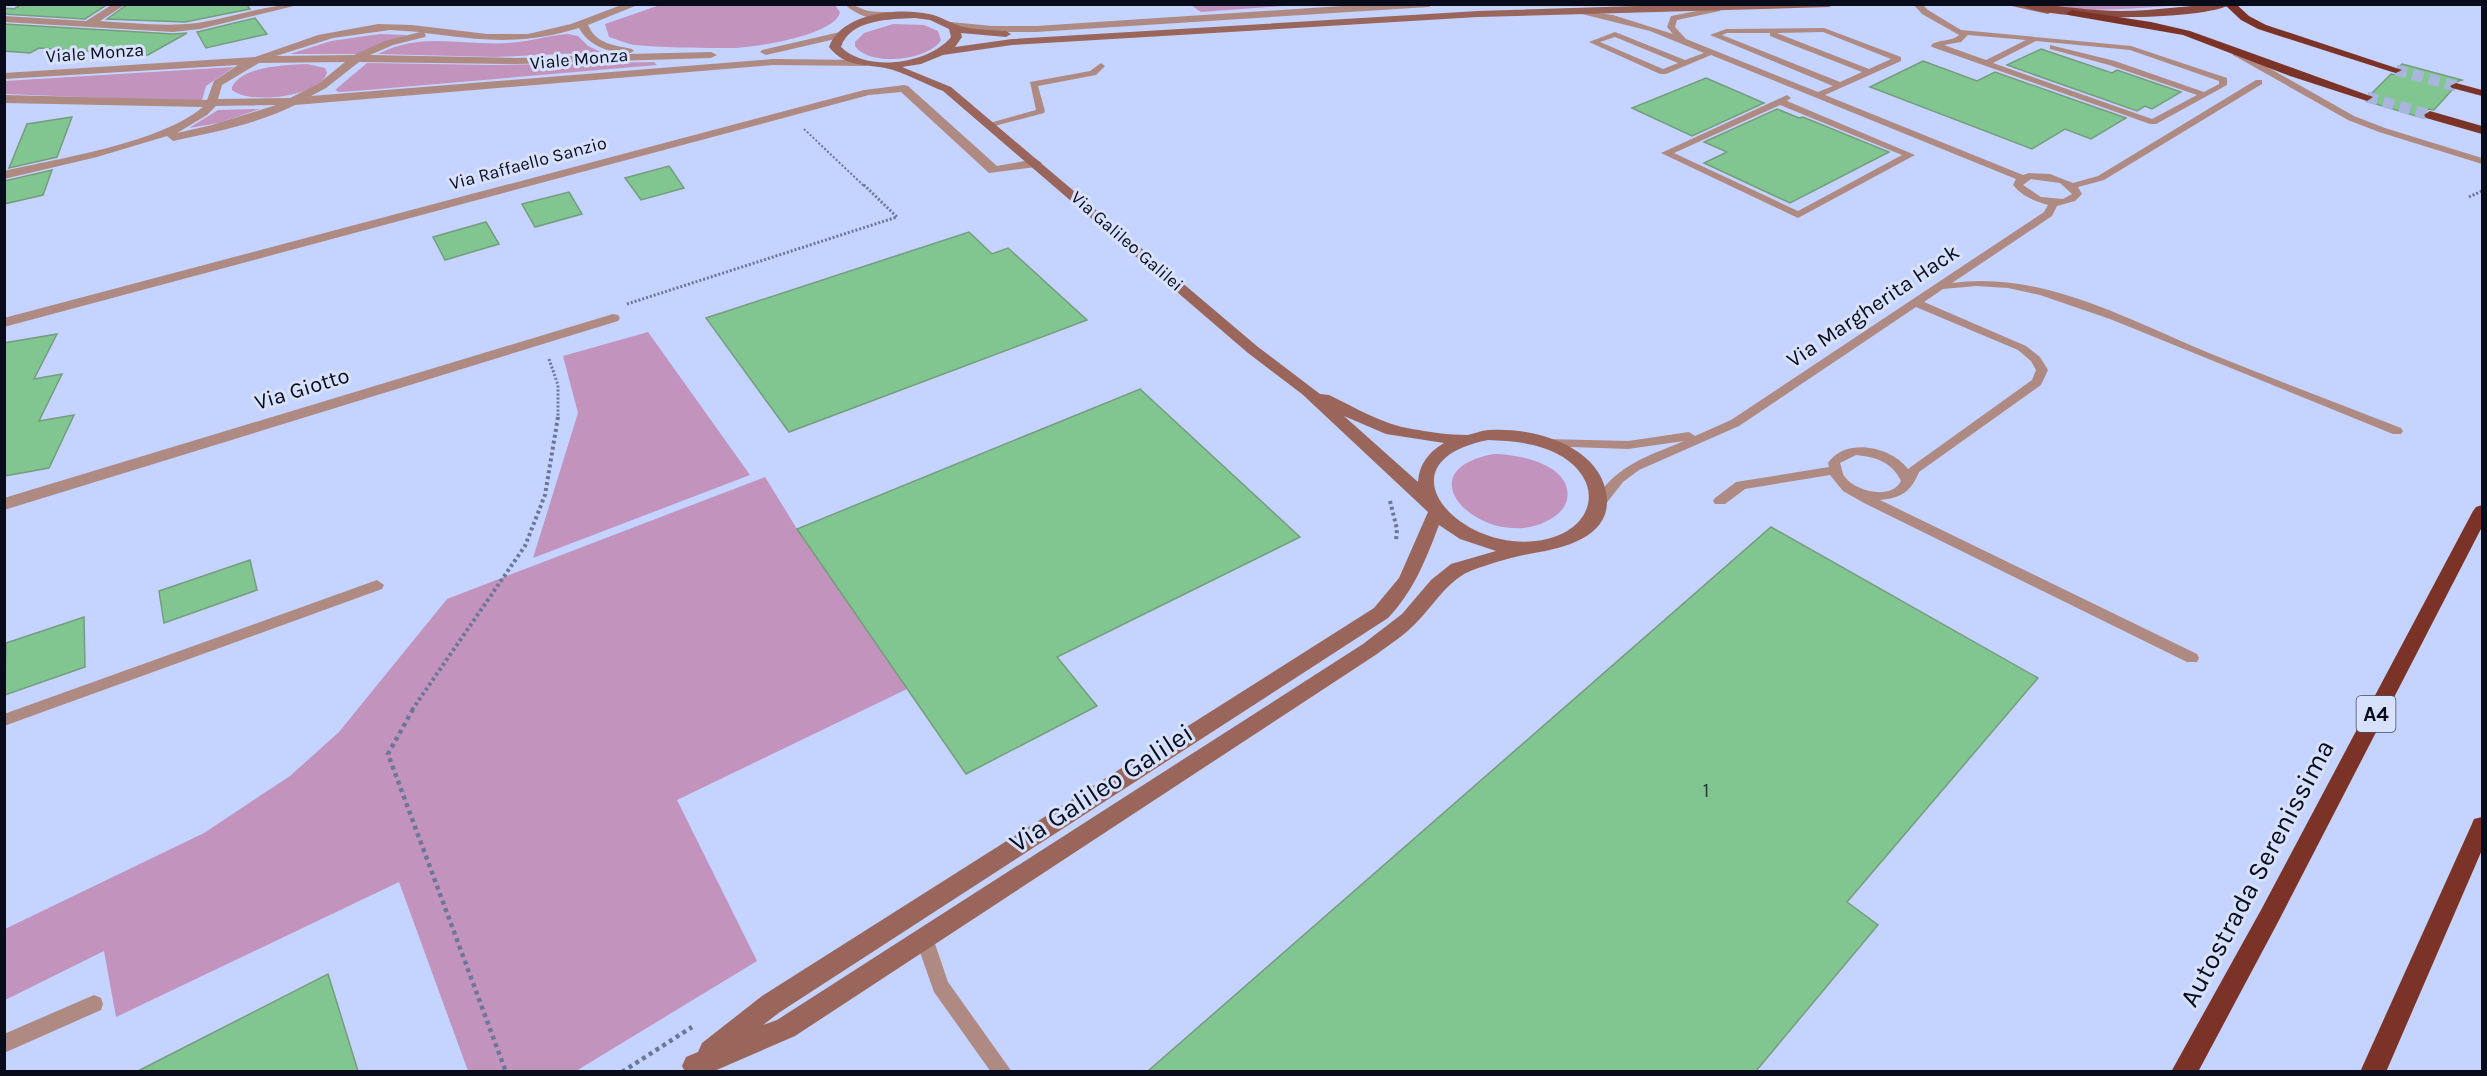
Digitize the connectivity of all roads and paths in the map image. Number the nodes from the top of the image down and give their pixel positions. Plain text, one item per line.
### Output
1 (121, 4) edge
2 (297, 4) edge
3 (635, 4) edge
4 (1429, 4) edge
5 (1555, 4) edge
6 (1829, 4) edge
7 (1917, 4) edge
8 (2008, 4) edge
9 (2024, 4) edge
10 (2227, 4) edge
11 (852, 7) edge
12 (608, 8) edge
13 (1717, 9) junction
14 (2048, 11) junction
15 (1581, 13) junction
16 (2072, 13) junction
17 (894, 16) junction
18 (4, 19) edge
19 (582, 22) junction
20 (88, 24) junction
21 (952, 26) junction
22 (852, 27) junction
23 (1765, 31) junction
24 (441, 32) junction
25 (1962, 32) junction
26 (840, 35) junction
27 (2035, 39) junction
28 (2048, 40) junction
29 (1691, 45) junction
30 (2227, 47) junction
31 (1710, 53) junction
32 (699, 55) junction
33 (354, 58) junction
34 (260, 60) junction
35 (940, 62) junction
36 (865, 63) junction
37 (1685, 63) junction
38 (1986, 63) junction
39 (882, 65) junction
40 (1101, 66) dead end
41 (2396, 70) tunnel mouth
42 (1869, 72) junction
43 (4, 76) edge
44 (2259, 82) dead end
45 (1839, 85) junction
46 (2456, 86) tunnel mouth
47 (947, 89) junction
48 (1803, 90) junction
49 (2482, 93) edge
50 (2205, 94) junction
51 (1817, 96) junction
52 (2367, 98) tunnel mouth
53 (4, 99) edge
54 (296, 100) junction
55 (1779, 101) junction
56 (143, 104) junction
57 (211, 104) junction
58 (786, 112) junction
59 (2430, 115) tunnel mouth
60 (992, 124) junction
61 (2482, 130) edge
62 (130, 143) junction
63 (81, 156) junction
64 (2482, 161) edge
65 (1036, 163) junction
66 (4, 175) edge
67 (2022, 177) junction
68 (2072, 186) junction
69 (2482, 191) edge
70 (2469, 197) dead end
71 (2054, 202) junction
72 (1934, 291) junction
73 (1917, 303) junction
74 (614, 318) joint
75 (4, 323) edge
76 (540, 339) junction
77 (1308, 391) junction
78 (2397, 431) dead end
79 (1706, 433) junction
80 (1469, 439) junction
81 (1547, 443) junction
82 (1879, 455) junction
83 (1926, 461) junction
84 (1834, 470) junction
85 (1906, 486) junction
86 (1849, 488) junction
87 (1386, 493) dead end
88 (1720, 501) dead end
89 (1600, 502) junction
90 (4, 504) edge
91 (1434, 507) junction
92 (2482, 511) edge
93 (1910, 520) junction
94 (1527, 548) junction
95 (1395, 552) dead end
96 (377, 585) dead end
97 (2192, 658) dead end
98 (4, 720) edge
99 (2482, 826) edge
100 (924, 938) junction
101 (94, 1004) dead end
102 (702, 1022) dead end
103 (4, 1044) edge
104 (690, 1068) edge
105 (506, 1071) edge
106 (622, 1071) edge
107 (1003, 1071) edge
108 (2184, 1071) edge
109 (2373, 1071) edge

1 - 20 street
2 - 20 street
3 - 12 street
4 - 21 street
5 - 21 street
6 - 13 street
7 - 25 lane
8 - 14 street
9 - 14 main road
10 - 16 main road
10 - 41 highway
11 - 17 street
11 - 22 street
12 - 19 street
13 - 15 street
13 - 29 lane
14 - 16 main road
15 - 29 lane
15 - 35 street
16 - 30 highway
17 - 21 street
17 - 22 street
18 - 20 street
19 - 24 street
19 - 32 street
21 - 35 street
22 - 26 street
23 - 42 lane
23 - 42 lane
23 - 45 lane
24 - 33 street
24 - 34 street
25 - 27 lane
25 - 38 lane
26 - 32 street, Viale Monza
26 - 36 street
27 - 28 lane
27 - 38 lane
28 - 50 lane
28 - 50 lane
29 - 31 lane
30 - 52 highway
30 - 64 lane
31 - 37 lane
31 - 48 lane
32 - 33 street, Viale Monza
33 - 34 street, Viale Monza
33 - 54 street, Viale Monza
34 - 43 street, Viale Monza
34 - 57 street, Viale Monza
35 - 39 street
35 - 47 street
36 - 39 street
36 - 54 street, Viale Monza
37 - 37 lane
38 - 50 lane
39 - 47 street, Via Galileo Galilei
40 - 60 lane
42 - 45 lane
44 - 68 lane
45 - 51 lane
46 - 49 highway
47 - 60 street, Via Galileo Galilei
48 - 51 lane
48 - 55 lane
51 - 67 lane
53 - 56 street, Viale Monza
54 - 57 street, Viale Monza
54 - 63 street
55 - 55 lane
56 - 57 street, Viale Monza
56 - 62 street
57 - 62 street
58 - 65 street, Via Raffaello Sanzio
58 - 74 path
58 - 75 street, Via Raffaello Sanzio
59 - 61 highway
60 - 65 street, Via Galileo Galilei
62 - 63 street
63 - 66 street
65 - 77 street, Via Galileo Galilei
67 - 68 lane
67 - 71 lane
68 - 71 lane
69 - 70 path
71 - 72 lane, Via Margherita Hack
72 - 73 lane, Via Margherita Hack
72 - 78 lane
73 - 79 lane, Via Margherita Hack
73 - 83 lane
74 - 76 street, Via Giotto
76 - 90 street, Via Giotto
76 - 105 path
77 - 80 street, Via Galileo Galilei
77 - 91 street, Via Galileo Galilei
79 - 81 lane, Via Margherita Hack
79 - 89 lane, Via Margherita Hack
80 - 81 street
80 - 91 street
81 - 89 street
82 - 83 lane
82 - 84 lane
82 - 85 lane
83 - 85 lane
84 - 86 lane
84 - 88 lane
85 - 86 lane
85 - 93 lane
86 - 93 lane
87 - 95 path
89 - 94 street
91 - 94 street
91 - 104 street, Via Galileo Galilei
92 - 108 highway, Autostrada Serenissima / A4
93 - 97 lane
94 - 100 street, Via Galileo Galilei
96 - 98 lane
99 - 109 highway
100 - 104 street, Via Galileo Galilei
100 - 107 lane
101 - 103 lane
102 - 106 path

